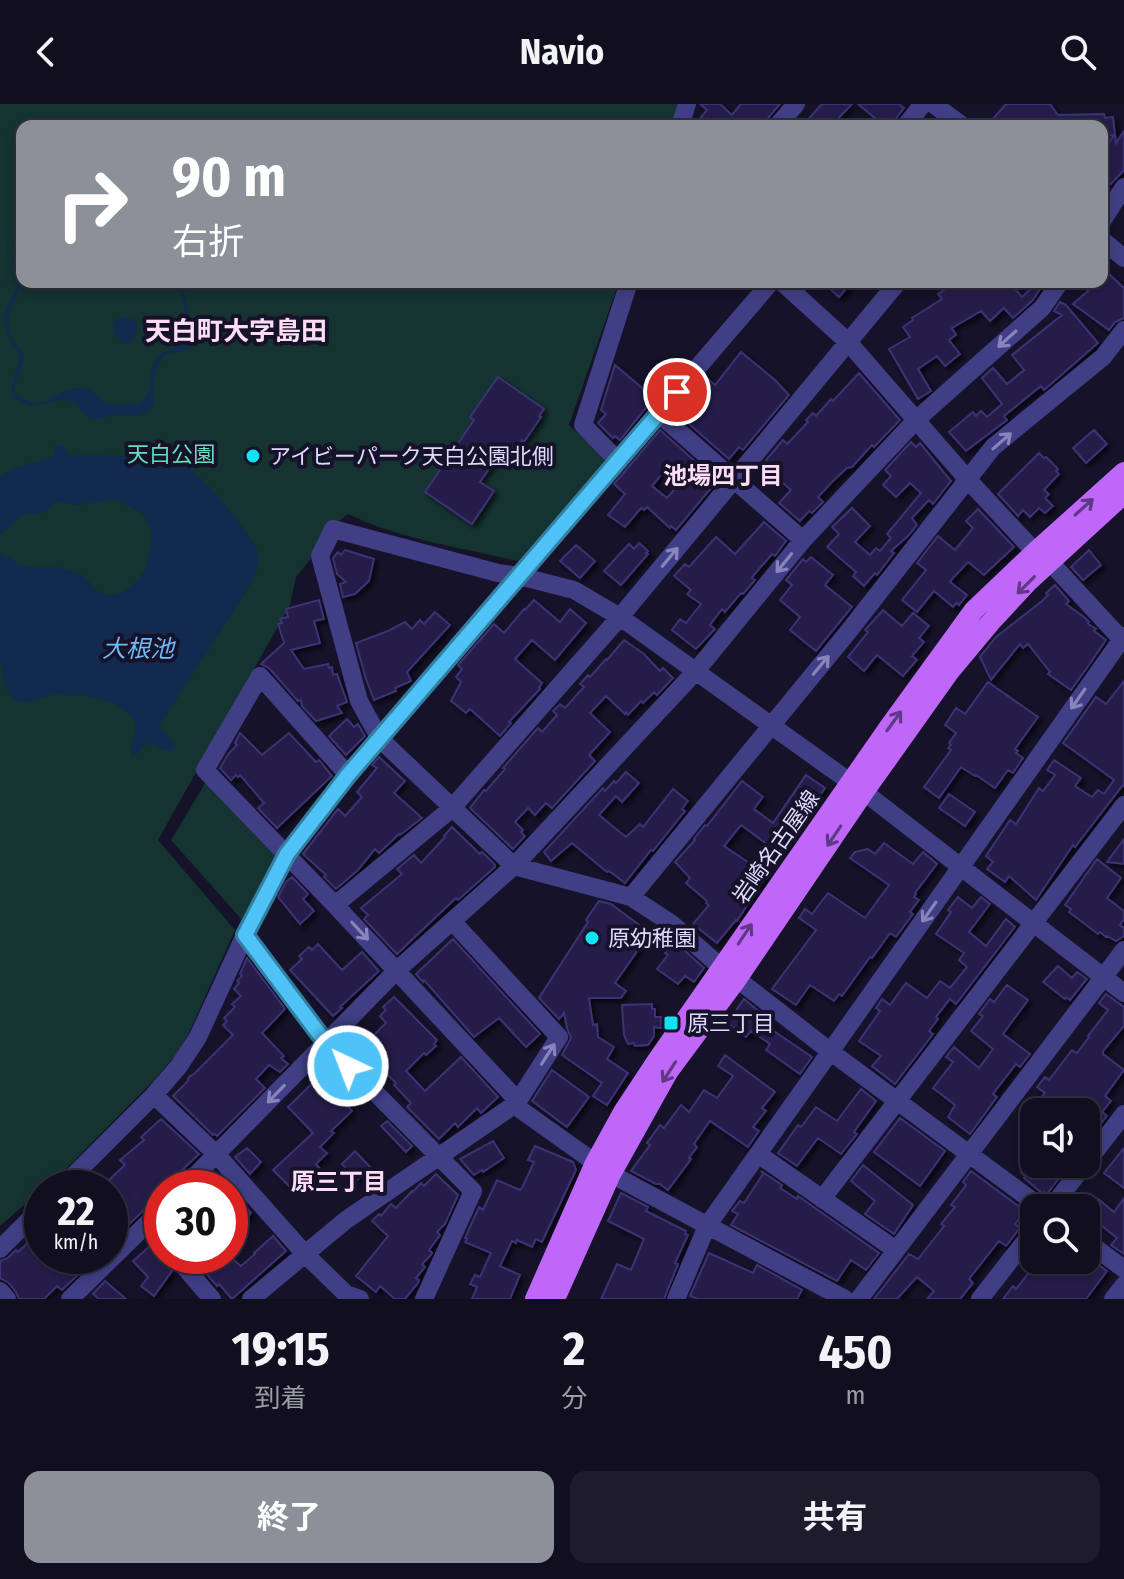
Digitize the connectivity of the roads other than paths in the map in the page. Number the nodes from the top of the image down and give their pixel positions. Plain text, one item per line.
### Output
1 (796, 104) edge
2 (923, 104) edge
3 (933, 104) edge
4 (782, 120) edge
5 (910, 120) edge
6 (955, 120) edge
7 (1124, 187) edge
8 (1108, 212) edge
9 (1108, 245) edge
10 (1124, 258) edge
11 (627, 288) edge
12 (766, 288) edge
13 (789, 288) edge
14 (893, 288) edge
15 (1056, 288) edge
16 (1124, 330) edge
17 (849, 343) junction
18 (658, 413) junction
19 (916, 420) junction
20 (618, 461) junction
21 (1124, 472) edge
22 (734, 480) junction
23 (969, 481) junction
24 (1124, 494) edge
25 (803, 540) junction
26 (1042, 557) junction
27 (519, 576) junction
28 (620, 617) junction
29 (1123, 639) edge
30 (696, 671) junction
31 (771, 724) junction
32 (380, 739) junction
33 (348, 775) junction
34 (857, 788) junction
35 (1124, 805) edge
36 (451, 809) junction
37 (287, 854) junction
38 (514, 866) junction
39 (961, 867) junction
40 (631, 897) junction
41 (335, 905) junction
42 (452, 921) junction
43 (1034, 923) junction
44 (245, 935) junction
45 (1124, 950) edge
46 (397, 970) junction
47 (730, 973) junction
48 (1103, 977) junction
49 (1124, 993) edge
50 (326, 1043) junction
51 (831, 1052) junction
52 (154, 1095) junction
53 (897, 1101) junction
54 (516, 1103) junction
55 (1124, 1114) edge
56 (1100, 1144) edge
57 (758, 1154) junction
58 (969, 1154) junction
59 (217, 1155) junction
60 (437, 1156) junction
61 (603, 1169) junction
62 (79, 1170) edge
63 (202, 1170) edge
64 (1074, 1178) edge
65 (1023, 1194) edge
66 (1062, 1194) edge
67 (822, 1199) junction
68 (24, 1225) edge
69 (707, 1226) junction
70 (144, 1227) edge
71 (1020, 1248) edge
72 (0, 1249) edge
73 (896, 1250) junction
74 (1100, 1251) edge
75 (305, 1254) junction
76 (1124, 1269) edge
77 (190, 1274) edge
78 (1124, 1285) edge
79 (808, 1290) edge
80 (0, 1291) edge
81 (7, 1299) edge
82 (70, 1299) edge
83 (212, 1299) edge
84 (251, 1299) edge
85 (360, 1299) edge
86 (424, 1299) edge
87 (535, 1299) edge
88 (555, 1299) edge
89 (676, 1299) edge
90 (845, 1299) edge
91 (859, 1299) edge
92 (980, 1299) edge
93 (1113, 1299) edge

1 - 4 street
2 - 5 street
3 - 6 street
7 - 8 street
9 - 10 street
11 - 20 street
12 - 18 street
13 - 17 street
14 - 17 street
15 -> 19 street
23 -> 16 street
17 - 19 street
17 - 22 street
18 - 20 street
18 - 22 street
19 - 23 street
19 - 25 street
20 - 27 street
26 -> 21 main road, 岩崎名古屋線
22 - 25 street
28 -> 22 street
23 - 26 street
31 -> 23 street
24 - 26 main road, 岩崎名古屋線
25 -> 30 street
26 - 29 street
26 - 34 main road, 岩崎名古屋線
27 - 28 street
27 - 32 street
27 - 32 street
28 - 30 street
28 - 36 street
29 -> 39 street
30 - 31 street
30 - 38 street
31 - 34 street
31 - 40 street
32 - 33 street
32 - 36 street
33 - 37 street
33 - 37 street
34 - 39 street
34 - 47 main road, 岩崎名古屋線
35 - 43 street
36 - 38 street
36 - 41 street
37 - 41 street
37 - 44 street
38 - 40 street
38 - 42 street
39 - 43 street
39 -> 51 street
40 - 47 street
41 -> 46 street
42 - 46 street
54 -> 42 street
43 - 48 street
43 - 53 street
44 - 50 street
44 - 52 street
45 - 48 street
46 - 50 street
46 - 54 street
47 - 51 street
47 - 61 main road, 岩崎名古屋線
48 - 49 street
48 - 58 street
50 -> 59 street
50 - 60 street
51 - 53 street
51 - 57 street
52 - 59 street
52 - 62 street
53 - 58 street
53 - 67 street
54 - 60 street
54 - 61 street
55 - 56 street
57 - 67 street
57 - 69 street
58 - 65 street
58 - 73 street
59 - 63 street
59 - 75 street
60 - 75 street
60 - 86 street
61 - 69 street
61 - 87 main road, 岩崎名古屋線
61 - 88 main road, 岩崎名古屋線
64 - 66 street
67 - 73 street
68 - 72 street
69 - 79 street
69 - 89 street
70 - 82 street
71 - 92 street
73 - 91 street
74 - 76 street
75 - 84 street
75 - 85 street
77 - 83 street
78 - 93 street
79 - 90 street
80 - 81 street

